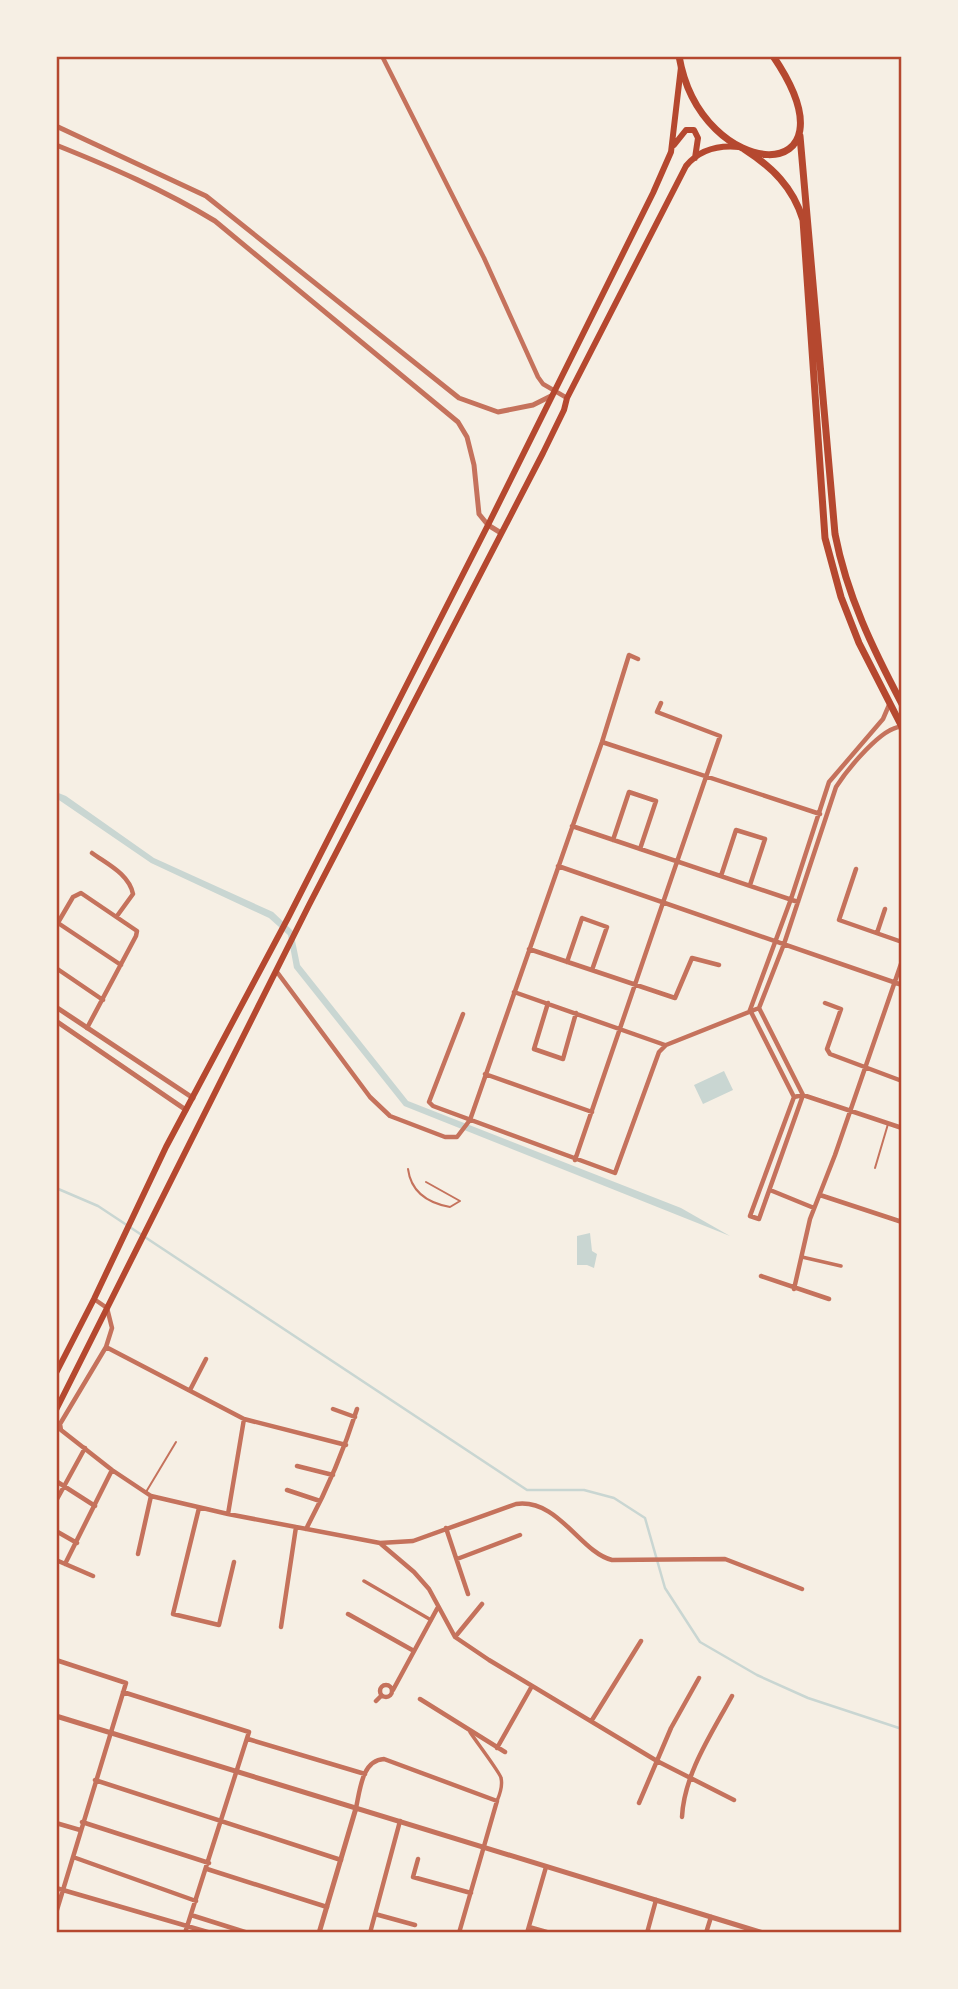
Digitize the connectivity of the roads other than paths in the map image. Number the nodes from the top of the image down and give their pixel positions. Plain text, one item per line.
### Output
1 (382, 56) edge
2 (679, 56) edge
3 (773, 56) edge
4 (681, 68) junction
5 (56, 127) edge
6 (800, 136) junction
7 (56, 145) edge
8 (742, 148) junction
9 (671, 152) junction
10 (695, 158) junction
11 (552, 393) junction
12 (567, 398) junction
13 (488, 525) junction
14 (501, 533) junction
15 (638, 659) dead end
16 (661, 703) dead end
17 (890, 704) junction
18 (902, 704) edge
19 (902, 727) edge
20 (602, 742) junction
21 (707, 777) junction
22 (822, 807) junction
23 (829, 809) junction
24 (820, 814) junction
25 (572, 826) junction
26 (613, 840) junction
27 (640, 849) junction
28 (92, 853) dead end
29 (679, 862) junction
30 (558, 866) junction
31 (856, 869) dead end
32 (721, 876) junction
33 (750, 885) junction
34 (791, 899) junction
35 (798, 902) junction
36 (664, 903) junction
37 (885, 909) dead end
38 (117, 916) junction
39 (57, 925) edge
40 (877, 933) junction
41 (776, 941) junction
42 (902, 942) edge
43 (784, 944) junction
44 (529, 949) junction
45 (902, 961) edge
46 (568, 962) junction
47 (121, 965) junction
48 (719, 965) dead end
49 (56, 968) edge
50 (592, 970) junction
51 (276, 972) junction
52 (895, 982) junction
53 (636, 985) junction
54 (902, 985) edge
55 (514, 992) junction
56 (103, 1000) junction
57 (548, 1003) junction
58 (825, 1003) dead end
59 (56, 1007) edge
60 (759, 1008) junction
61 (750, 1010) junction
62 (576, 1013) junction
63 (463, 1014) dead end
64 (56, 1021) edge
65 (87, 1028) junction
66 (621, 1028) junction
67 (666, 1045) junction
68 (865, 1068) junction
69 (485, 1074) junction
70 (902, 1081) edge
71 (803, 1095) junction
72 (794, 1097) junction
73 (193, 1098) junction
74 (186, 1110) junction
75 (850, 1110) junction
76 (592, 1112) junction
77 (469, 1123) junction
78 (888, 1123) junction
79 (902, 1128) edge
80 (575, 1160) junction
81 (875, 1168) dead end
82 (408, 1169) dead end
83 (767, 1171) junction
84 (776, 1174) junction
85 (426, 1182) dead end
86 (770, 1190) junction
87 (820, 1195) junction
88 (814, 1208) junction
89 (902, 1222) edge
90 (802, 1256) junction
91 (841, 1266) dead end
92 (761, 1276) dead end
93 (794, 1289) junction
94 (94, 1299) junction
95 (829, 1299) dead end
96 (107, 1308) junction
97 (106, 1347) junction
98 (206, 1359) dead end
99 (56, 1373) edge
100 (190, 1391) junction
101 (56, 1409) edge
102 (333, 1409) dead end
103 (357, 1409) dead end
104 (355, 1417) junction
105 (244, 1419) junction
106 (176, 1442) dead end
107 (346, 1445) junction
108 (85, 1448) junction
109 (298, 1466) dead end
110 (112, 1470) junction
111 (333, 1475) junction
112 (56, 1481) edge
113 (63, 1487) junction
114 (287, 1490) dead end
115 (148, 1495) junction
116 (56, 1501) edge
117 (320, 1501) junction
118 (95, 1506) junction
119 (199, 1508) junction
120 (228, 1514) junction
121 (296, 1527) junction
122 (446, 1528) junction
123 (306, 1529) junction
124 (56, 1531) edge
125 (520, 1535) dead end
126 (76, 1543) junction
127 (380, 1543) junction
128 (138, 1554) dead end
129 (457, 1559) junction
130 (56, 1560) edge
131 (234, 1562) dead end
132 (65, 1564) junction
133 (93, 1576) dead end
134 (364, 1581) dead end
135 (802, 1589) dead end
136 (468, 1594) dead end
137 (482, 1604) dead end
138 (438, 1607) junction
139 (348, 1614) dead end
140 (431, 1620) junction
141 (281, 1627) dead end
142 (455, 1637) junction
143 (641, 1641) dead end
144 (414, 1651) junction
145 (56, 1660) edge
146 (699, 1678) dead end
147 (532, 1686) junction
148 (393, 1690) junction
149 (123, 1692) junction
150 (382, 1696) junction
151 (732, 1696) dead end
152 (420, 1699) dead end
153 (376, 1701) dead end
154 (56, 1716) edge
155 (592, 1720) junction
156 (469, 1730) junction
157 (110, 1733) junction
158 (248, 1739) junction
159 (497, 1748) junction
160 (505, 1752) dead end
161 (657, 1761) junction
162 (237, 1771) junction
163 (365, 1774) junction
164 (691, 1779) junction
165 (95, 1780) junction
166 (734, 1800) dead end
167 (498, 1801) junction
168 (639, 1802) dead end
169 (356, 1808) junction
170 (682, 1816) dead end
171 (221, 1819) junction
172 (400, 1821) junction
173 (82, 1822) junction
174 (56, 1823) edge
175 (80, 1830) junction
176 (485, 1848) junction
177 (73, 1857) junction
178 (418, 1859) dead end
179 (341, 1860) junction
180 (208, 1866) junction
181 (546, 1867) junction
182 (56, 1888) edge
183 (64, 1891) junction
184 (471, 1893) junction
185 (656, 1900) junction
186 (196, 1901) junction
187 (327, 1907) junction
188 (56, 1913) edge
189 (375, 1913) junction
190 (191, 1915) junction
191 (711, 1917) junction
192 (415, 1925) dead end
193 (188, 1926) junction
194 (529, 1927) junction
195 (186, 1933) edge
196 (211, 1933) edge
197 (248, 1933) edge
198 (319, 1933) edge
199 (370, 1933) edge
200 (459, 1933) edge
201 (527, 1933) edge
202 (551, 1933) edge
203 (647, 1933) edge
204 (706, 1933) edge
205 (763, 1933) edge

1 - 11 street
2 - 4 main road
3 - 6 main road
4 - 8 main road
4 - 9 main road
5 - 11 street
6 - 8 main road
6 - 18 main road
7 - 13 street
8 - 10 main road
8 - 17 main road
9 - 10 main road
9 - 11 main road
10 - 12 main road
11 - 12 street
11 - 13 main road
12 - 14 main road
13 - 14 street
13 - 73 main road
14 - 51 main road
15 - 20 street
16 - 21 street
17 - 19 main road
17 - 22 street
19 - 23 street
20 - 21 street
20 - 25 street
21 - 24 street
21 - 29 street
22 - 23 street
22 - 24 street
23 - 35 street
24 - 34 street
25 - 26 street
25 - 30 street
26 - 27 street
26 - 27 street
27 - 29 street
28 - 38 street
29 - 32 street
29 - 36 street
30 - 36 street
30 - 44 street
31 - 40 street
32 - 33 street
32 - 33 street
33 - 34 street
34 - 35 street
34 - 41 street
35 - 43 street
36 - 41 street
36 - 53 street
37 - 40 street
38 - 39 street
38 - 47 street
39 - 47 street
40 - 42 street
41 - 43 street
41 - 61 street
43 - 52 street
43 - 60 street
44 - 46 street
44 - 55 street
45 - 52 street
46 - 50 street
46 - 50 street
47 - 56 street
48 - 53 street
49 - 56 street
50 - 53 street
51 - 77 street
51 - 96 main road
52 - 54 street
52 - 68 street
53 - 66 street
55 - 57 street
55 - 69 street
56 - 65 street
57 - 62 street
57 - 62 street
58 - 68 street
59 - 65 street
60 - 61 street
60 - 71 street
61 - 67 street
61 - 72 street
62 - 66 street
63 - 77 street
64 - 74 street
65 - 73 street
66 - 67 street
66 - 76 street
67 - 80 street
68 - 70 street
68 - 75 street
69 - 76 street
69 - 77 street
71 - 72 street
71 - 75 street
71 - 84 street
72 - 83 street
73 - 74 main road
74 - 94 main road
75 - 78 street
75 - 87 street
76 - 80 street
77 - 80 street
78 - 79 street
78 - 81 lane
82 - 85 lane
83 - 84 street
83 - 86 street
84 - 86 street
86 - 88 street
87 - 88 street
87 - 89 street
88 - 90 street
90 - 91 street
90 - 93 street
92 - 93 street
93 - 95 street
94 - 96 street
94 - 99 main road
96 - 97 street
96 - 101 main road
97 - 100 street
97 - 108 street
98 - 100 street
100 - 105 street
102 - 104 street
103 - 104 street
104 - 107 street
105 - 107 street
105 - 120 street
106 - 115 lane
107 - 111 street
108 - 110 street
108 - 113 street
109 - 111 street
110 - 115 street
110 - 118 street
111 - 117 street
112 - 113 street
113 - 116 street
113 - 118 street
114 - 117 street
115 - 119 street
115 - 128 street
117 - 123 street
118 - 126 street
119 - 120 street
119 - 131 street
120 - 121 street
121 - 123 street
121 - 141 street
122 - 127 street
122 - 129 street
122 - 135 street
123 - 127 street
124 - 126 street
125 - 129 street
126 - 132 street
127 - 138 street
129 - 136 street
130 - 132 street
132 - 133 street
134 - 140 street
137 - 142 street
138 - 140 street
138 - 142 street
139 - 144 street
140 - 144 street
142 - 147 street
143 - 155 street
144 - 148 street
145 - 149 street
146 - 161 street
147 - 155 street
147 - 159 street
148 - 150 street
148 - 150 street
149 - 157 street
149 - 158 street
150 - 153 street
151 - 164 street
152 - 156 street
154 - 157 street
155 - 161 street
156 - 159 street
156 - 167 street
157 - 162 street
157 - 165 street
158 - 162 street
158 - 163 street
159 - 160 street
161 - 164 street
161 - 168 street
162 - 169 street
162 - 171 street
163 - 167 street
163 - 169 street
164 - 166 street
164 - 170 street
165 - 171 street
165 - 173 street
167 - 176 street
169 - 172 street
169 - 179 street
171 - 179 street
171 - 180 street
172 - 176 street
172 - 189 street
173 - 175 street
173 - 180 street
174 - 175 street
175 - 177 street
176 - 181 street
176 - 184 street
177 - 183 street
177 - 186 street
178 - 184 street
179 - 187 street
180 - 186 street
180 - 187 street
181 - 185 street
181 - 194 street
182 - 183 street
183 - 188 street
183 - 193 street
184 - 200 street
185 - 191 street
185 - 203 street
186 - 190 street
187 - 198 street
189 - 192 street
189 - 199 street
190 - 193 street
190 - 197 street
191 - 204 street
191 - 205 street
193 - 195 street
193 - 196 street
194 - 201 street
194 - 202 street

